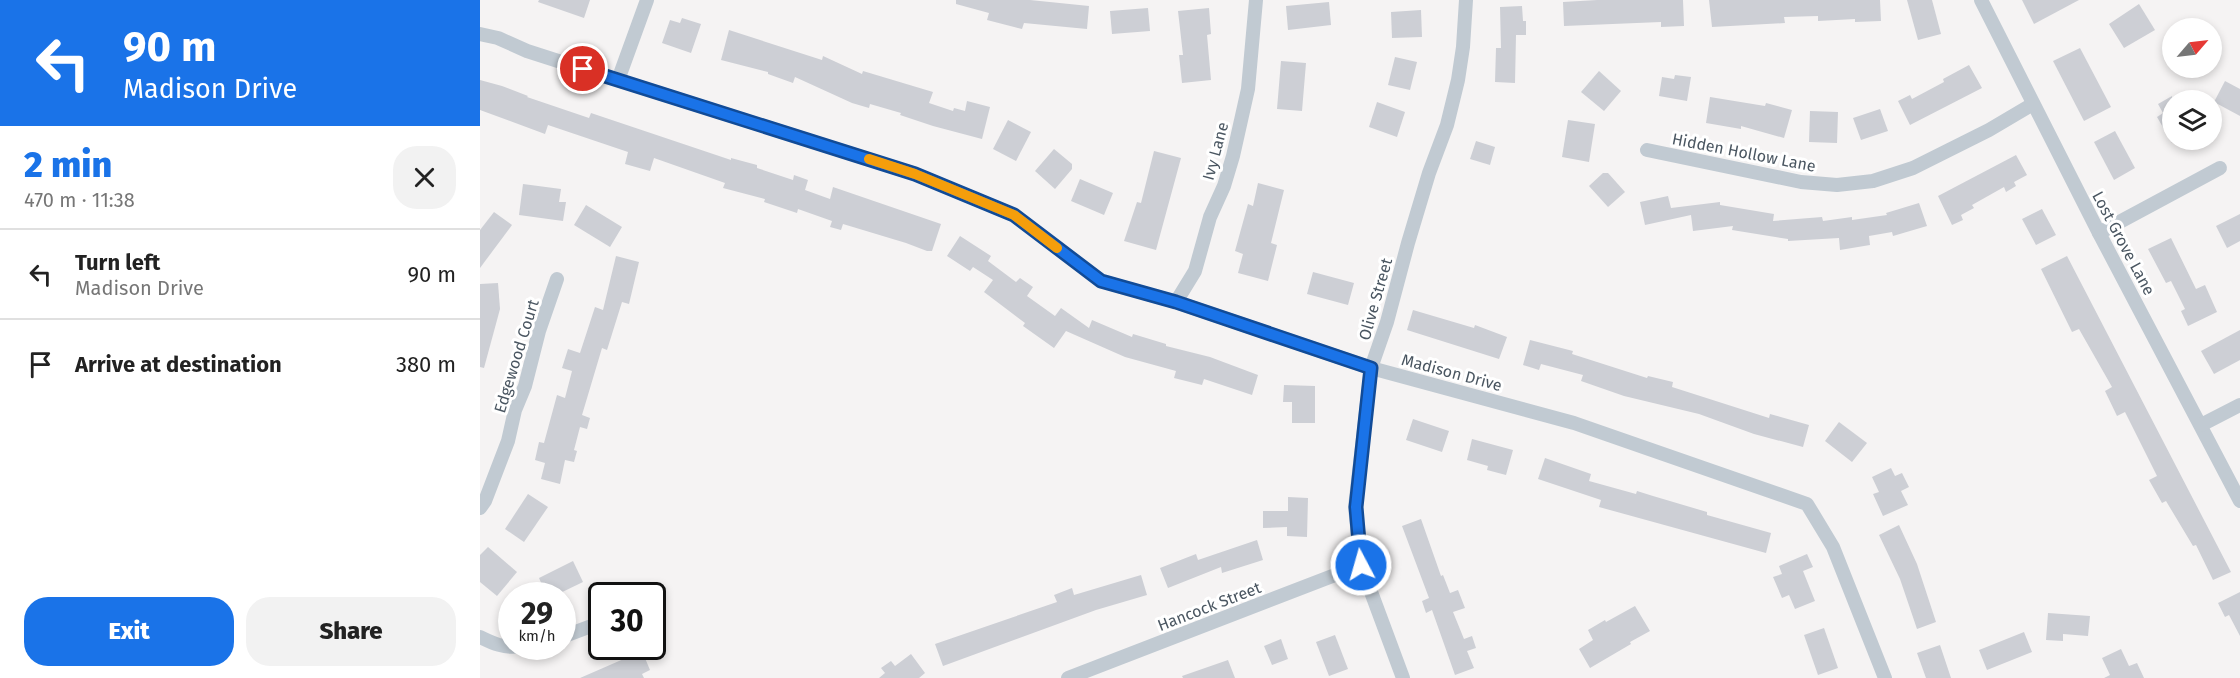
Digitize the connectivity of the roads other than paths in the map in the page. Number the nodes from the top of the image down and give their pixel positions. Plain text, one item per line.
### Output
1 (647, 0) edge
2 (1256, 0) edge
3 (1466, 0) edge
4 (1981, 0) edge
5 (480, 34) edge
6 (618, 80) junction
7 (2033, 104) junction
8 (1647, 150) dead end
9 (2220, 168) dead end
10 (2099, 233) junction
11 (557, 279) dead end
12 (1176, 302) junction
13 (1371, 368) junction
14 (2240, 405) edge
15 (2201, 425) junction
16 (2240, 501) edge
17 (480, 508) edge
18 (1361, 565) junction
19 (480, 637) edge
20 (498, 645) edge
21 (1068, 678) edge
22 (1403, 678) edge
23 (1886, 678) edge

1 - 6 street
2 - 12 street, Ivy Lane
3 - 13 street, Olive Street
4 - 7 street, Lost Grove Lane
5 - 6 street, Madison Drive
6 - 12 street, Madison Drive
7 - 8 street, Hidden Hollow Lane
7 - 10 street, Lost Grove Lane
9 - 10 street
10 - 15 street, Lost Grove Lane
11 - 17 street, Edgewood Court
12 - 13 street, Madison Drive
13 - 18 street, Olive Street
13 - 23 street, Madison Drive
14 - 15 street
15 - 16 street, Lost Grove Lane
18 - 21 street, Hancock Street
18 - 22 street, Olive Street
19 - 20 street

